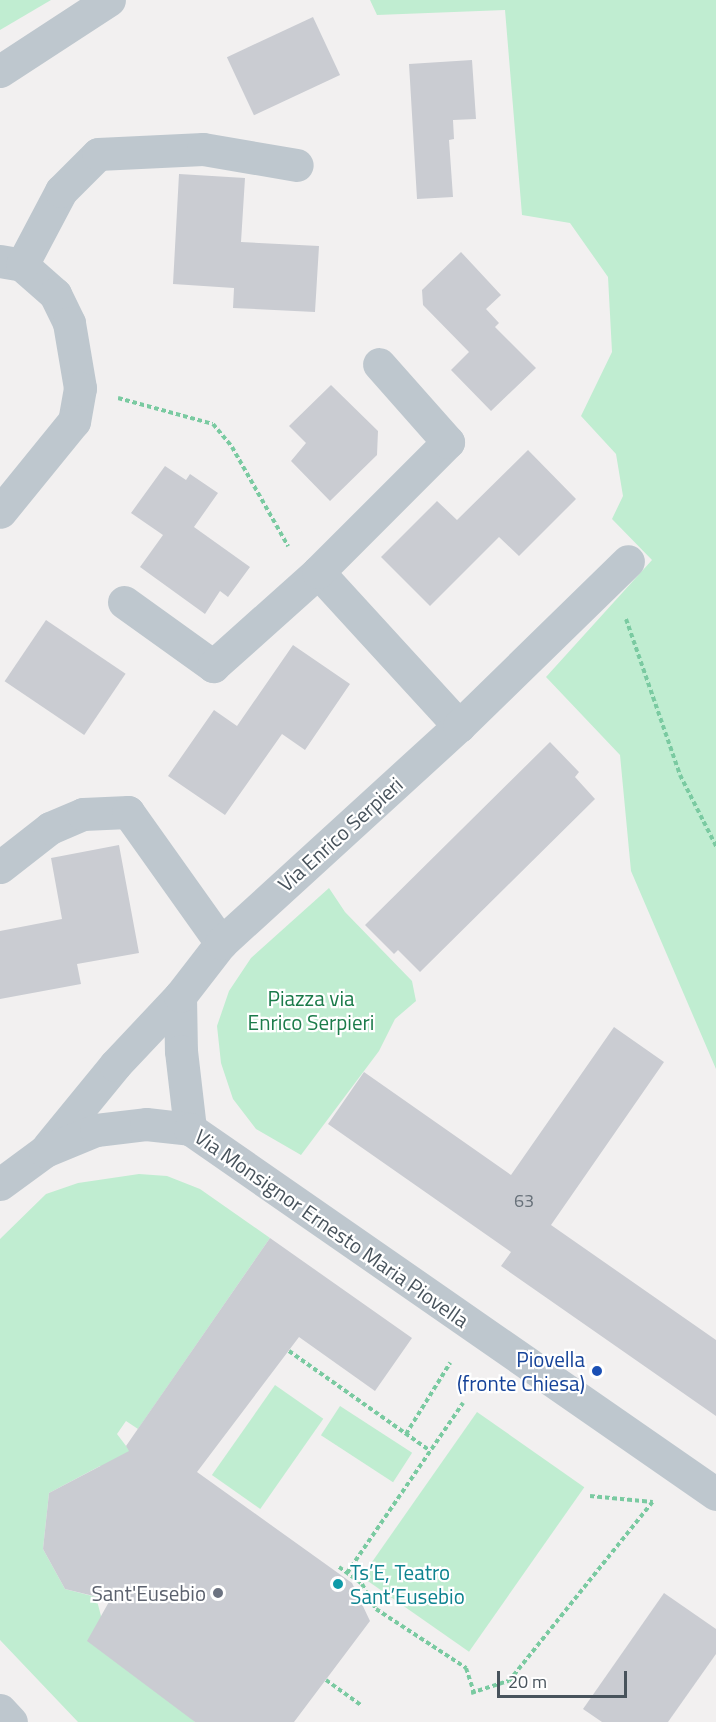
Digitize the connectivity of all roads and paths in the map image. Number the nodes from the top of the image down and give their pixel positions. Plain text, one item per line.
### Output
1 (109, 0) edge
2 (0, 71) edge
3 (297, 165) dead end
4 (11, 263) edge
5 (380, 364) dead end
6 (80, 388) junction
7 (0, 512) edge
8 (287, 545) dead end
9 (628, 561) dead end
10 (318, 572) junction
11 (604, 586) junction
12 (124, 602) dead end
13 (459, 726) junction
14 (716, 846) edge
15 (0, 867) edge
16 (221, 943) junction
17 (180, 996) junction
18 (189, 1129) junction
19 (45, 1151) junction
20 (0, 1184) edge
21 (289, 1350) dead end
22 (450, 1363) dead end
23 (463, 1403) dead end
24 (406, 1434) junction
25 (430, 1451) junction
26 (657, 1494) dead end
27 (716, 1494) edge
28 (590, 1496) dead end
29 (653, 1502) junction
30 (339, 1567) dead end
31 (347, 1574) junction
32 (326, 1680) dead end
33 (362, 1706) dead end
34 (0, 1710) edge
35 (11, 1722) edge

1 - 2 street
3 - 4 street
4 - 6 street
5 - 10 street
6 - 7 street
6 - 8 path
9 - 11 street, Via Enrico Serpieri
10 - 12 street
10 - 13 street
11 - 13 street, Via Enrico Serpieri
11 - 14 path
13 - 16 street, Via Enrico Serpieri
15 - 16 street
16 - 17 street, Via Enrico Serpieri
17 - 18 street
17 - 19 street, Via Enrico Serpieri
18 - 19 street, Via Monsignor Ernesto Maria Piovella
18 - 27 street, Via Monsignor Ernesto Maria Piovella
19 - 20 street
21 - 24 path
22 - 24 path
23 - 25 path
24 - 25 path
25 - 31 path
26 - 29 path
28 - 29 path
29 - 31 path
30 - 31 path
32 - 33 path
34 - 35 street

